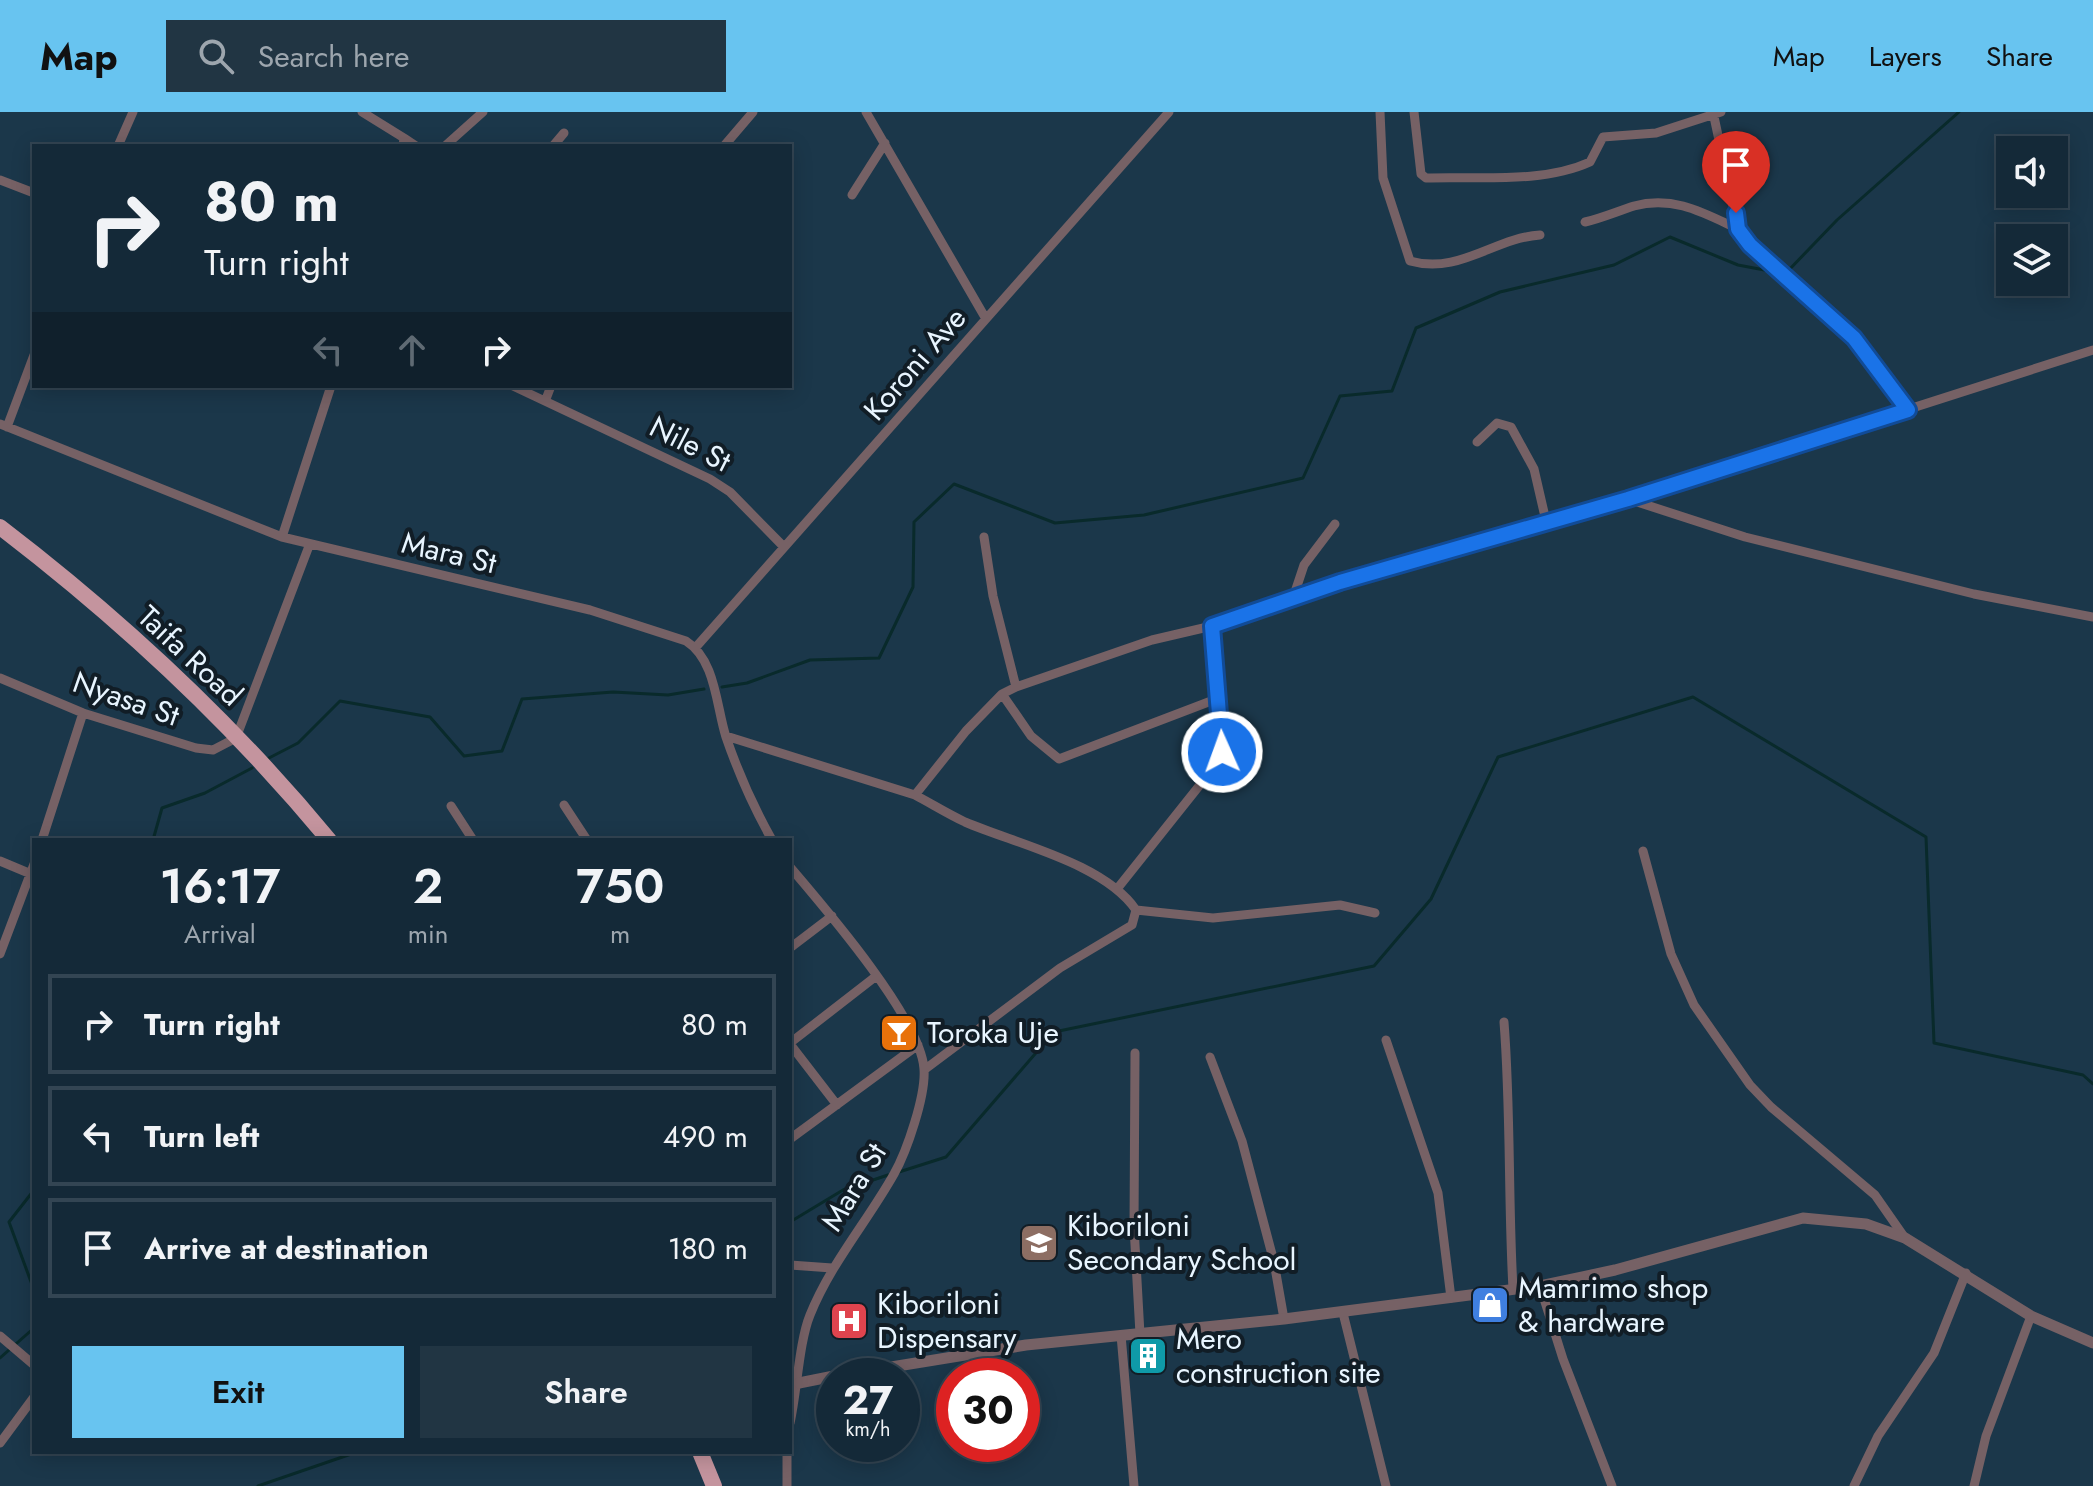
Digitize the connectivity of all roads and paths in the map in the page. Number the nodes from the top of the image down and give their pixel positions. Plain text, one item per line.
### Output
1 (133, 112) edge
2 (362, 112) edge
3 (483, 112) edge
4 (753, 112) edge
5 (866, 112) edge
6 (1169, 112) edge
7 (1380, 112) edge
8 (1414, 112) edge
9 (1716, 113) edge
10 (564, 133) dead end
11 (404, 142) edge
12 (885, 143) junction
13 (119, 144) edge
14 (447, 144) edge
15 (555, 144) edge
16 (726, 144) edge
17 (0, 180) edge
18 (32, 192) edge
19 (852, 195) dead end
20 (1585, 222) dead end
21 (1738, 229) junction
22 (1540, 235) dead end
23 (986, 319) junction
24 (2093, 350) edge
25 (32, 360) edge
26 (330, 388) edge
27 (518, 388) edge
28 (550, 388) edge
29 (546, 399) junction
30 (1908, 410) junction
31 (4, 425) edge
32 (1477, 442) dead end
33 (1628, 499) junction
34 (1546, 521) junction
35 (1335, 524) dead end
36 (0, 527) edge
37 (282, 537) junction
38 (984, 537) dead end
39 (309, 546) junction
40 (784, 547) junction
41 (1293, 598) junction
42 (2093, 617) edge
43 (1212, 626) junction
44 (696, 647) junction
45 (0, 678) edge
46 (1016, 687) junction
47 (1002, 694) junction
48 (1219, 698) junction
49 (83, 713) junction
50 (726, 736) junction
51 (236, 738) junction
52 (915, 795) junction
53 (564, 805) dead end
54 (451, 806) dead end
55 (43, 838) edge
56 (327, 838) edge
57 (472, 838) edge
58 (586, 838) edge
59 (771, 838) edge
60 (1643, 851) dead end
61 (0, 861) edge
62 (32, 869) edge
63 (792, 869) edge
64 (1117, 889) junction
65 (1136, 910) junction
66 (1375, 913) dead end
67 (832, 916) junction
68 (792, 946) edge
69 (0, 954) edge
70 (875, 977) junction
71 (1504, 1022) dead end
72 (1386, 1040) dead end
73 (792, 1041) edge
74 (918, 1045) junction
75 (792, 1046) edge
76 (1135, 1053) dead end
77 (1210, 1057) dead end
78 (924, 1070) junction
79 (837, 1105) junction
80 (792, 1138) edge
81 (1905, 1238) junction
82 (792, 1265) edge
83 (832, 1268) junction
84 (1966, 1273) junction
85 (1540, 1286) junction
86 (1513, 1289) junction
87 (1451, 1298) junction
88 (1343, 1313) junction
89 (2031, 1316) junction
90 (1284, 1319) junction
91 (1140, 1334) junction
92 (1121, 1335) junction
93 (4, 1339) edge
94 (2093, 1343) edge
95 (920, 1362) edge
96 (32, 1363) edge
97 (816, 1380) edge
98 (799, 1383) junction
99 (32, 1400) edge
100 (792, 1414) edge
101 (0, 1443) edge
102 (701, 1454) edge
103 (787, 1454) edge
104 (714, 1486) edge
105 (787, 1486) edge
106 (1134, 1486) edge
107 (1386, 1486) edge
108 (1612, 1486) edge
109 (1854, 1486) edge
110 (1974, 1486) edge

1 - 13 street
2 - 11 street
3 - 14 street
4 - 16 street
5 - 12 street
6 - 23 street, Koroni Ave
7 - 22 street
8 - 9 street
9 - 21 street
10 - 15 street
12 - 19 street
12 - 23 street
17 - 18 street
20 - 21 street
21 - 30 street
23 - 40 street, Koroni Ave
24 - 30 street
25 - 31 street
26 - 37 street
27 - 29 street, Nile St
28 - 29 street
29 - 40 street, Nile St
30 - 33 street
31 - 37 street, Mara St
32 - 34 street
33 - 34 street
33 - 42 street
34 - 41 street
35 - 41 street
36 - 51 highway, Taifa Road
37 - 39 street, Mara St
38 - 46 street
39 - 44 street, Mara St
39 - 51 street
40 - 44 street, Koroni Ave
41 - 43 street
43 - 46 street
43 - 48 street
44 - 50 street
45 - 49 street, Nyasa St
46 - 47 street
47 - 48 street
47 - 52 street
48 - 64 street
49 - 51 street, Nyasa St
49 - 55 street
50 - 52 street
50 - 59 street
51 - 56 highway, Taifa Road
52 - 64 street
53 - 58 street
54 - 57 street
60 - 81 street
61 - 62 street
62 - 69 street
63 - 67 street, Mara St
64 - 65 street
65 - 66 street
65 - 78 street
67 - 68 street
67 - 70 street, Mara St
70 - 73 street
70 - 74 street, Mara St
71 - 86 street
72 - 87 street
74 - 78 street, Mara St
74 - 79 street
75 - 79 street
76 - 91 street
77 - 90 street
78 - 83 street, Mara St
79 - 80 street
81 - 84 street
81 - 85 street
82 - 83 street
83 - 98 street, Mara St
84 - 89 street
84 - 109 street
85 - 86 street
85 - 108 street
86 - 87 street
87 - 88 street
88 - 90 street
88 - 107 street
89 - 94 street
89 - 110 street
90 - 91 street
91 - 92 street
92 - 95 street
92 - 106 street
93 - 96 street
97 - 98 street
98 - 100 street, Mara St
99 - 101 street
102 - 104 highway
103 - 105 street

